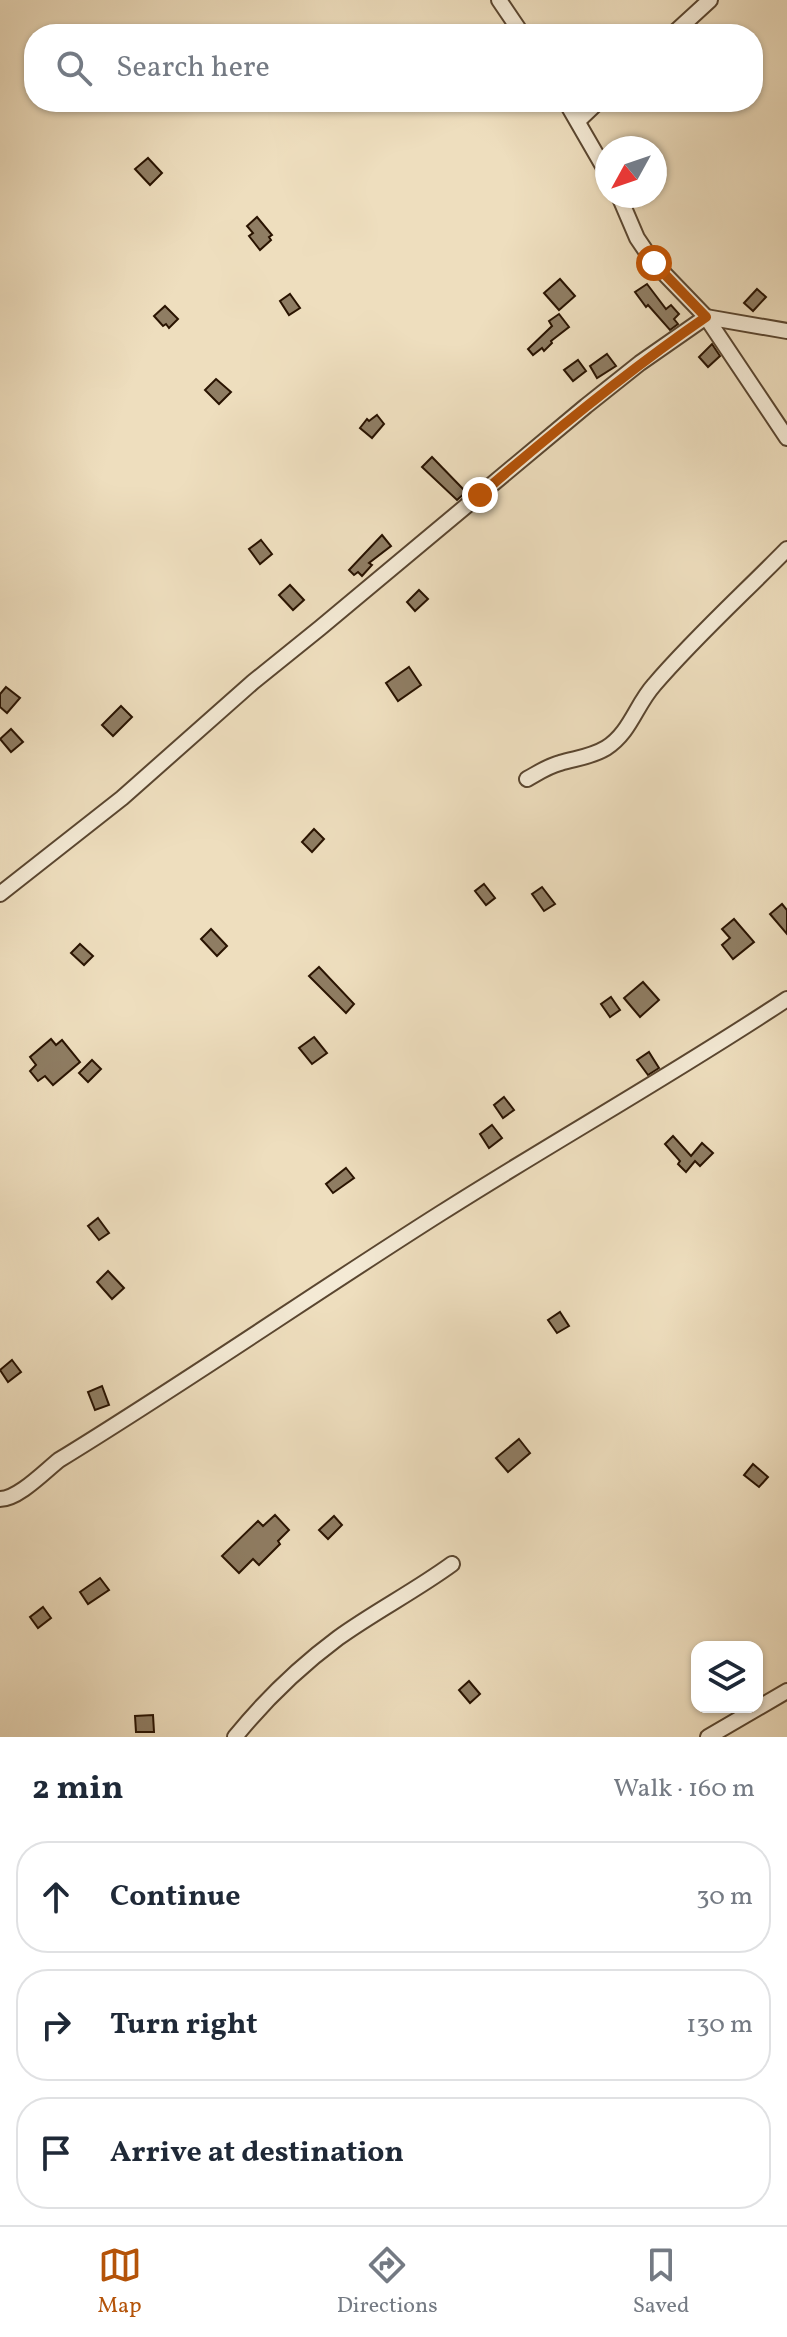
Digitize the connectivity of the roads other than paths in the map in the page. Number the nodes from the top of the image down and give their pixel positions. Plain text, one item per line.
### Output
1 (499, 0) edge
2 (710, 0) edge
3 (515, 24) edge
4 (684, 24) edge
5 (572, 112) edge
6 (587, 112) edge
7 (578, 121) junction
8 (595, 151) edge
9 (624, 208) edge
10 (706, 317) junction
11 (787, 331) edge
12 (787, 438) edge
13 (787, 549) edge
14 (527, 779) dead end
15 (0, 894) edge
16 (787, 999) edge
17 (0, 1499) edge
18 (452, 1564) dead end
19 (787, 1691) edge
20 (235, 1737) edge
21 (708, 1737) edge

1 - 3 street
2 - 4 street
5 - 7 street
6 - 7 street
7 - 8 street
9 - 10 street
10 - 11 street
10 - 12 street
10 - 15 street
13 - 14 street
16 - 17 street
18 - 20 street
19 - 21 street

